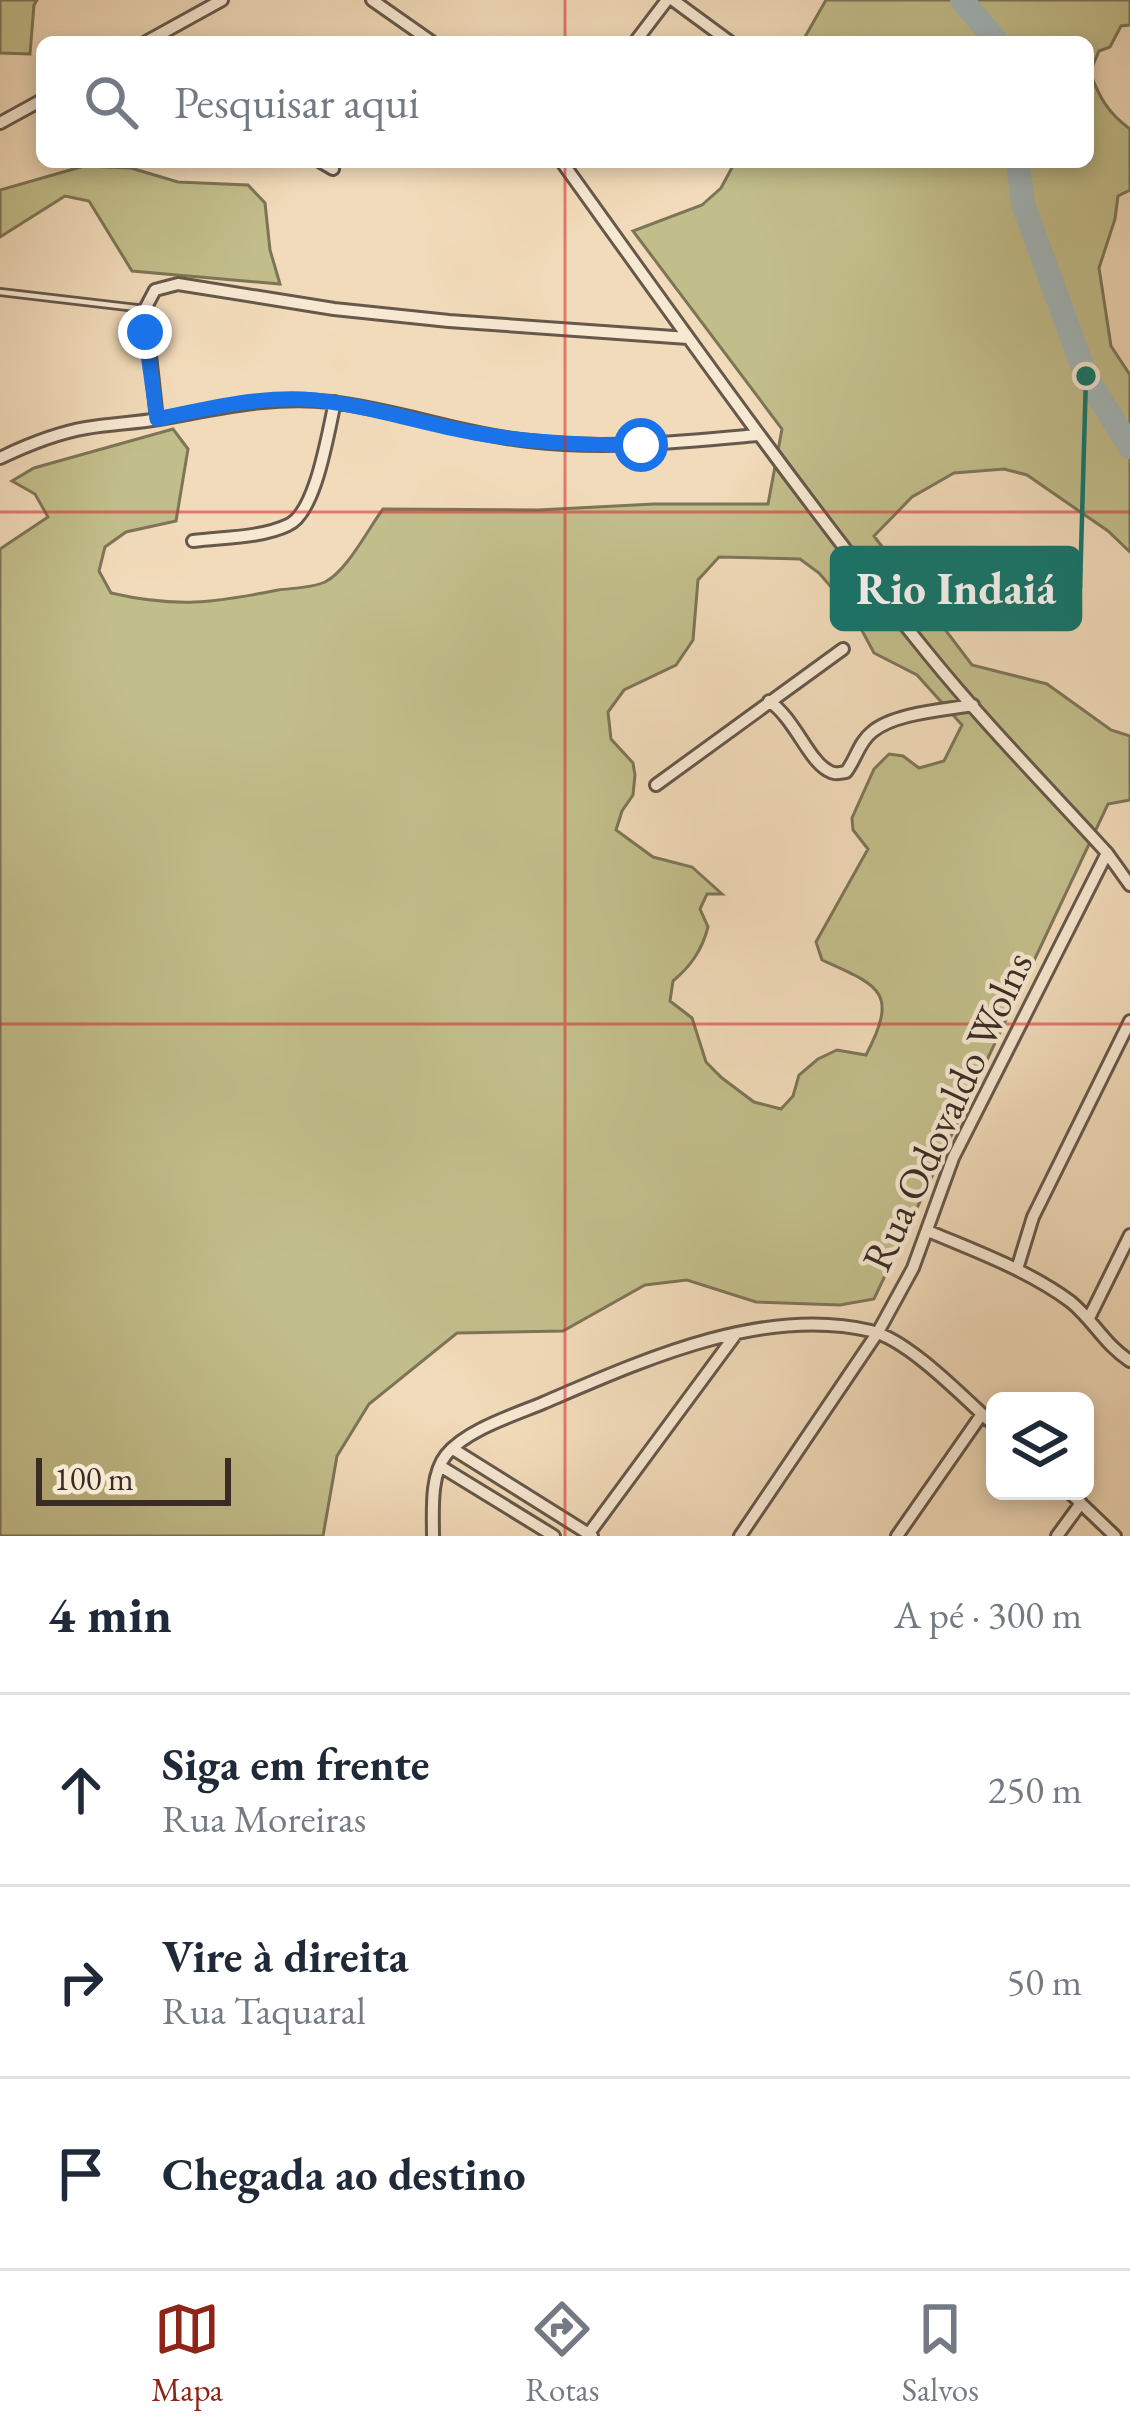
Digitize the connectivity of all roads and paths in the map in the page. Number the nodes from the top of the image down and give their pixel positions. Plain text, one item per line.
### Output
1 (222, 0) edge
2 (372, 0) edge
3 (670, 0) edge
4 (157, 36) edge
5 (423, 36) edge
6 (640, 36) edge
7 (721, 36) edge
8 (36, 103) edge
9 (0, 123) edge
10 (566, 168) edge
11 (0, 292) edge
12 (145, 309) junction
13 (688, 338) junction
14 (335, 402) junction
15 (157, 419) junction
16 (758, 435) junction
17 (0, 458) edge
18 (193, 541) dead end
19 (843, 649) dead end
20 (770, 701) junction
21 (974, 705) junction
22 (656, 785) dead end
23 (1107, 854) junction
24 (1130, 885) edge
25 (1130, 1021) edge
26 (928, 1231) junction
27 (1130, 1235) edge
28 (1017, 1269) junction
29 (1089, 1318) junction
30 (878, 1332) junction
31 (736, 1334) junction
32 (1130, 1361) edge
33 (982, 1414) junction
34 (986, 1418) edge
35 (453, 1449) junction
36 (440, 1466) junction
37 (1078, 1500) edge
38 (1081, 1503) junction
39 (589, 1535) edge
40 (433, 1536) edge
41 (554, 1536) edge
42 (740, 1536) edge
43 (897, 1536) edge
44 (1058, 1536) edge
45 (1115, 1536) edge

1 - 4 street
2 - 5 street
3 - 6 street
3 - 7 street
8 - 9 street
10 - 13 street
11 - 12 lane
12 - 13 street
12 - 15 street
13 - 16 street
14 - 15 street
14 - 16 street
14 - 18 street
15 - 17 street
16 - 21 street
19 - 20 street
20 - 21 street
20 - 22 street
21 - 23 street
23 - 24 street
23 - 26 street, Rua Odovaldo Wolns
25 - 28 street
26 - 28 street
26 - 30 street, Rua Odovaldo Wolns
27 - 29 street
28 - 29 street
29 - 32 street
30 - 31 street
30 - 33 street
30 - 42 street, Rua Odovaldo Wolns
31 - 35 street
31 - 39 street
33 - 34 street
33 - 43 street
35 - 36 street
35 - 39 street
36 - 40 street
36 - 41 street
37 - 38 street
38 - 44 street
38 - 45 street

